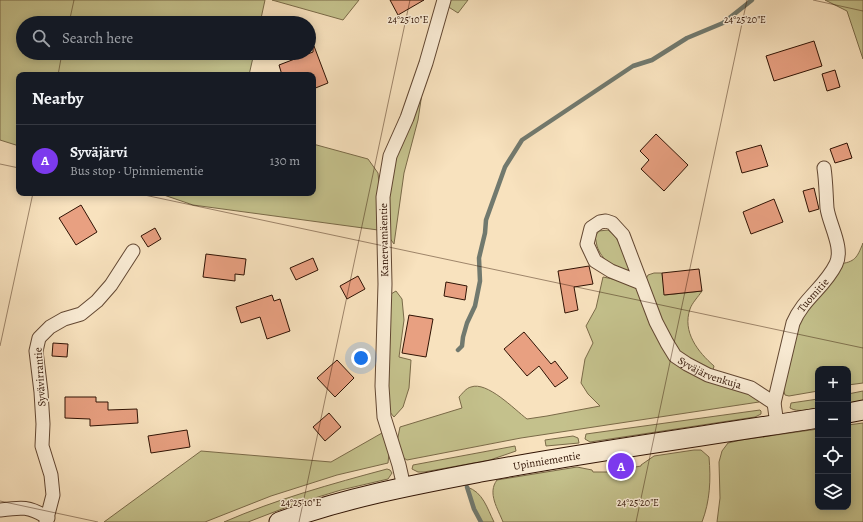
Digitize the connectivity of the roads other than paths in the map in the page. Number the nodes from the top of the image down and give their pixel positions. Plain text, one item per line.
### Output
1 (444, 0) edge
2 (824, 168) dead end
3 (133, 251) dead end
4 (641, 282) junction
5 (774, 403) junction
6 (863, 410) edge
7 (851, 412) edge
8 (815, 418) edge
9 (777, 424) junction
10 (404, 487) junction
11 (0, 510) edge
12 (47, 520) edge
13 (279, 522) edge

1 - 10 street, Kanervamäentie
2 - 5 street, Tuomitie
3 - 12 street, Syvävirrantie
4 - 4 street, Syväjärvenkuja
4 - 5 street, Syväjärvenkuja
5 - 9 street, Tuomitie
6 - 7 main road
8 - 9 main road, Upinniementie
9 - 10 main road, Upinniementie
10 - 13 main road, Upinniementie
11 - 12 street

